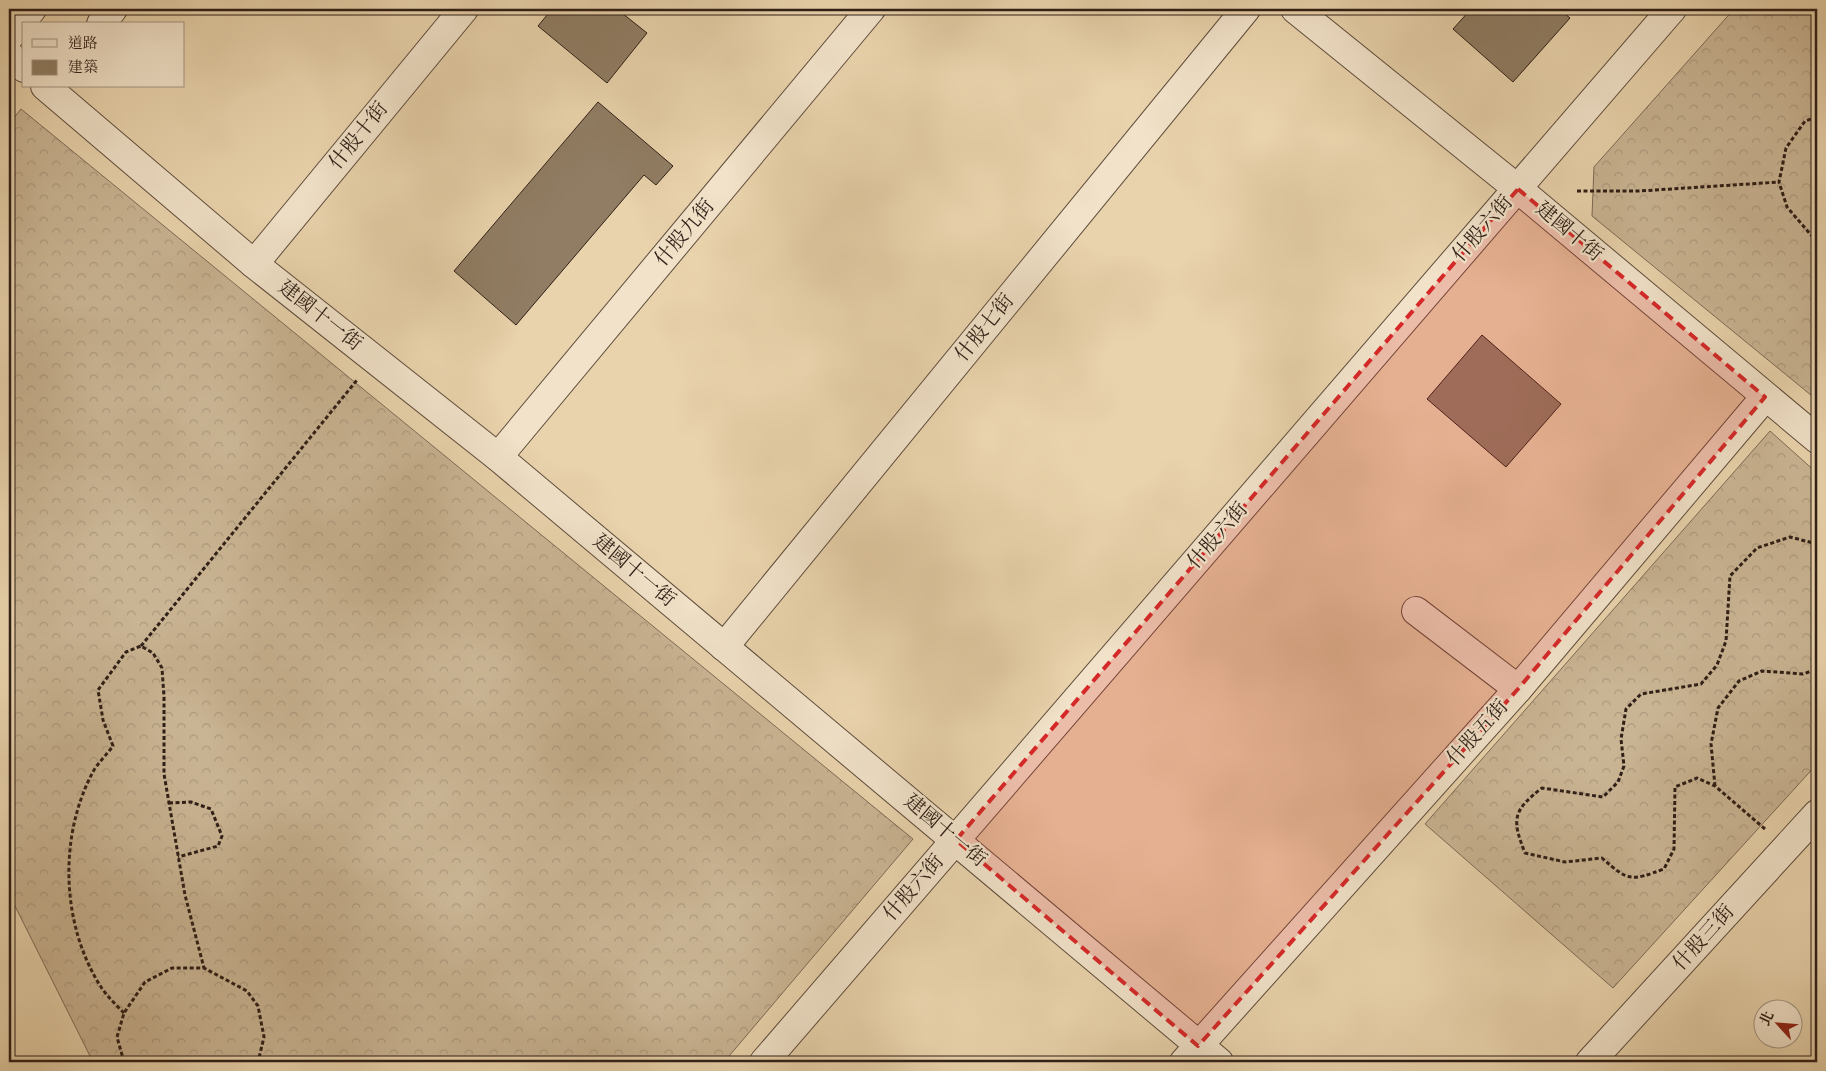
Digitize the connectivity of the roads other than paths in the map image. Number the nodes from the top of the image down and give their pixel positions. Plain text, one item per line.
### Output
1 (32, 9) edge
2 (113, 9) edge
3 (464, 9) edge
4 (871, 9) edge
5 (1246, 9) edge
6 (1295, 9) edge
7 (1672, 9) edge
8 (103, 22) edge
9 (9, 37) edge
10 (9, 55) edge
11 (22, 66) edge
12 (49, 88) edge
13 (1518, 189) junction
14 (254, 264) junction
15 (1765, 397) junction
16 (1817, 439) edge
17 (498, 456) junction
18 (1416, 611) dead end
19 (724, 647) junction
20 (1518, 689) junction
21 (1817, 814) edge
22 (956, 840) junction
23 (1191, 1054) edge
24 (764, 1062) edge
25 (1219, 1062) edge
26 (1590, 1062) edge

1 - 9 street
2 - 8 street
3 - 14 street, 什股十街
4 - 17 street, 什股九街
5 - 19 street, 什股七街
6 - 13 street, 建國十街
7 - 13 street, 什股六街
10 - 11 street
12 - 14 street, 建國十一街
13 - 15 street, 建國十街
13 - 22 street, 什股六街
14 - 17 street, 建國十一街
15 - 16 street, 建國十街
15 - 20 street, 什股五街
17 - 19 street, 建國十一街
18 - 20 street
19 - 22 street, 建國十一街
20 - 23 street, 什股五街
21 - 26 street, 什股三街
22 - 23 street, 建國十一街
22 - 24 street, 什股六街
23 - 25 street, 建國十一街

